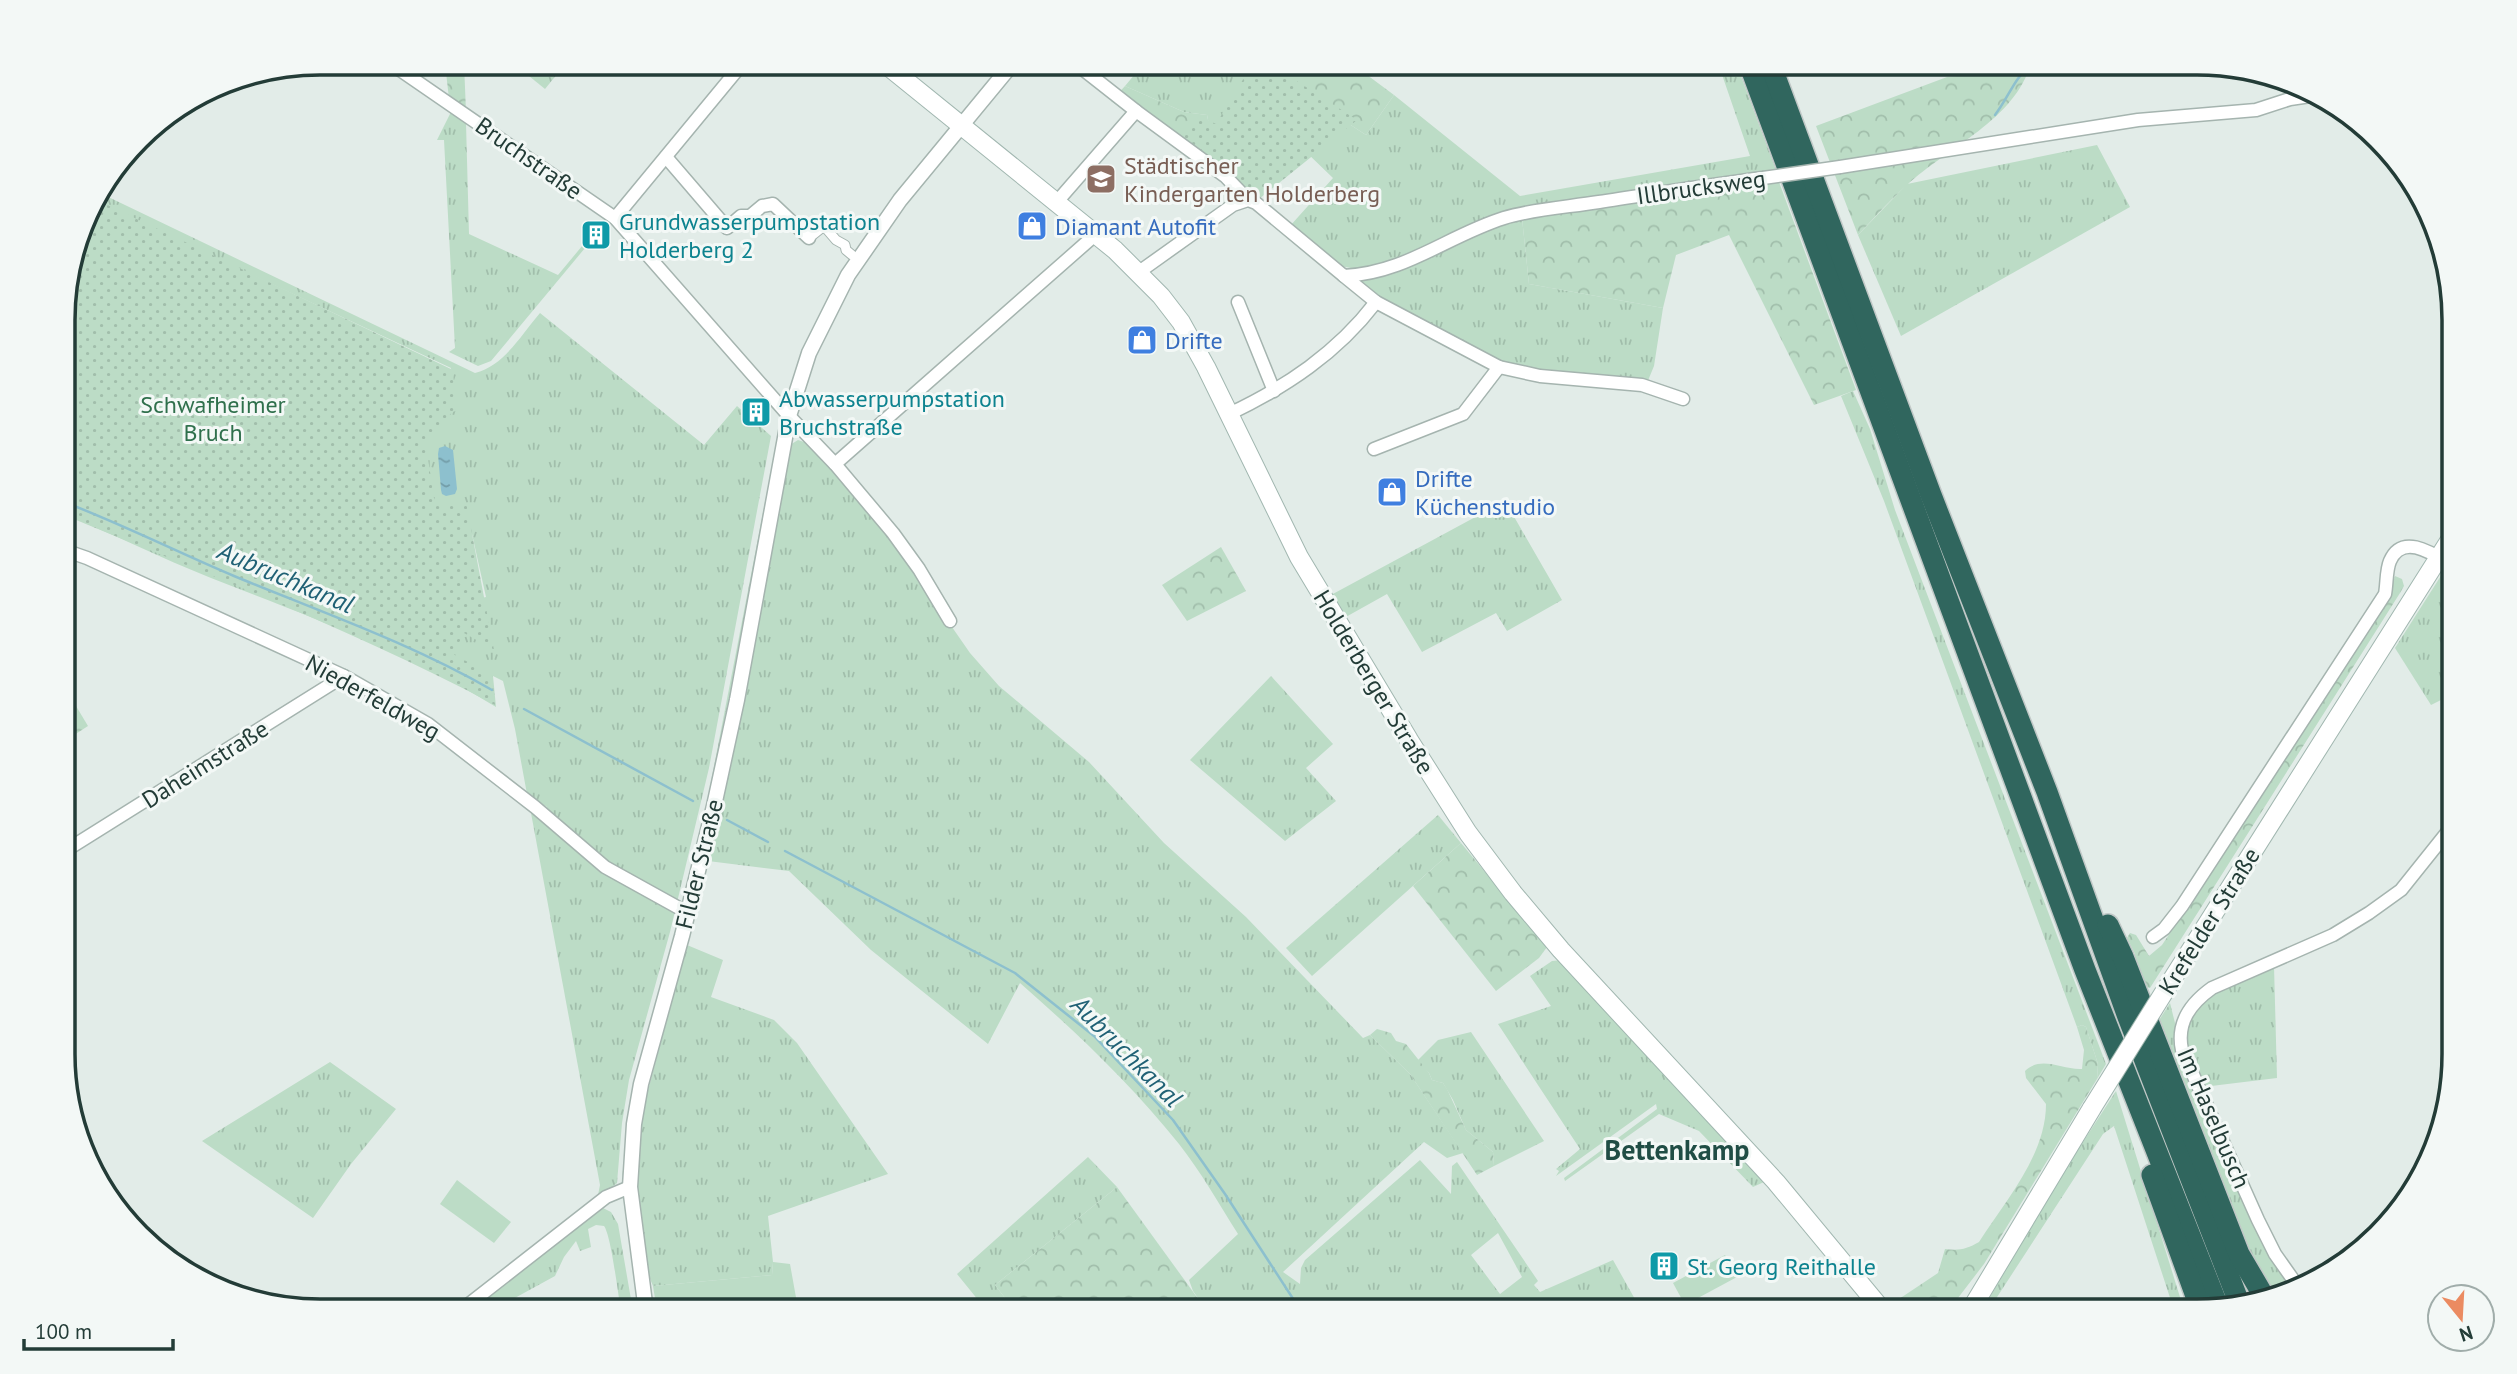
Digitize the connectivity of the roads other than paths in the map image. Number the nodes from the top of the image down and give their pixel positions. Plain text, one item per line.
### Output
1 (407, 75) edge
2 (733, 75) edge
3 (899, 75) edge
4 (1003, 75) edge
5 (1090, 75) edge
6 (1753, 75) edge
7 (1774, 75) edge
8 (2299, 98) edge
9 (1136, 111) junction
10 (962, 125) junction
11 (666, 157) junction
12 (1248, 200) junction
13 (1055, 204) junction
14 (615, 218) junction
15 (1095, 235) junction
16 (809, 238) joint
17 (852, 255) dead end
18 (1139, 272) junction
19 (1344, 276) junction
20 (1238, 302) dead end
21 (1376, 302) junction
22 (1499, 367) junction
23 (1274, 391) junction
24 (1683, 399) dead end
25 (1228, 414) junction
26 (789, 416) junction
27 (1374, 449) dead end
28 (835, 464) junction
29 (76, 554) edge
30 (2442, 560) edge
31 (2442, 567) edge
32 (950, 621) dead end
33 (344, 676) junction
34 (2047, 792) junction
35 (2442, 839) edge
36 (75, 845) edge
37 (688, 913) junction
38 (2153, 937) dead end
39 (2085, 970) junction
40 (630, 1187) junction
41 (2159, 1196) junction
42 (2293, 1279) edge
43 (2260, 1290) edge
44 (2236, 1295) edge
45 (1875, 1298) edge
46 (1977, 1298) edge
47 (2190, 1298) edge
48 (2197, 1298) edge
49 (2215, 1298) edge
50 (476, 1299) edge
51 (644, 1299) edge

1 - 14 street, Bruchstraße
2 - 11 street
3 - 10 main road, Holderberger Straße
4 - 10 street, Filder Straße
5 - 9 street
6 - 39 highway
7 - 34 highway
8 - 19 street, Illbrucksweg, bridge
9 - 12 street
9 - 13 street
10 - 13 main road, Holderberger Straße
10 - 26 street, Filder Straße
11 - 14 street
11 - 16 street
12 - 18 street
12 - 19 street
13 - 15 main road, Holderberger Straße
14 - 26 street, Bruchstraße
15 - 18 main road, Holderberger Straße
15 - 28 street
16 - 17 street
18 - 25 main road, Holderberger Straße
19 - 21 street
20 - 23 street
21 - 22 street
21 - 23 street
22 - 24 street
22 - 27 street
23 - 25 street
25 - 45 main road, Holderberger Straße
26 - 28 street, Bruchstraße
26 - 37 street, Filder Straße
28 - 32 street, Bruchstraße
29 - 33 street, Niederfeldweg
30 - 38 street
31 - 46 main road, Krefelder Straße, bridge
33 - 36 street, Daheimstraße
33 - 37 street, Niederfeldweg
34 - 43 highway
34 - 44 highway
35 - 42 street, Im Haselbusch
37 - 40 street, Filder Straße
39 - 41 highway
39 - 49 highway
40 - 50 street
40 - 51 street, Filder Straße
41 - 47 highway
41 - 48 highway

